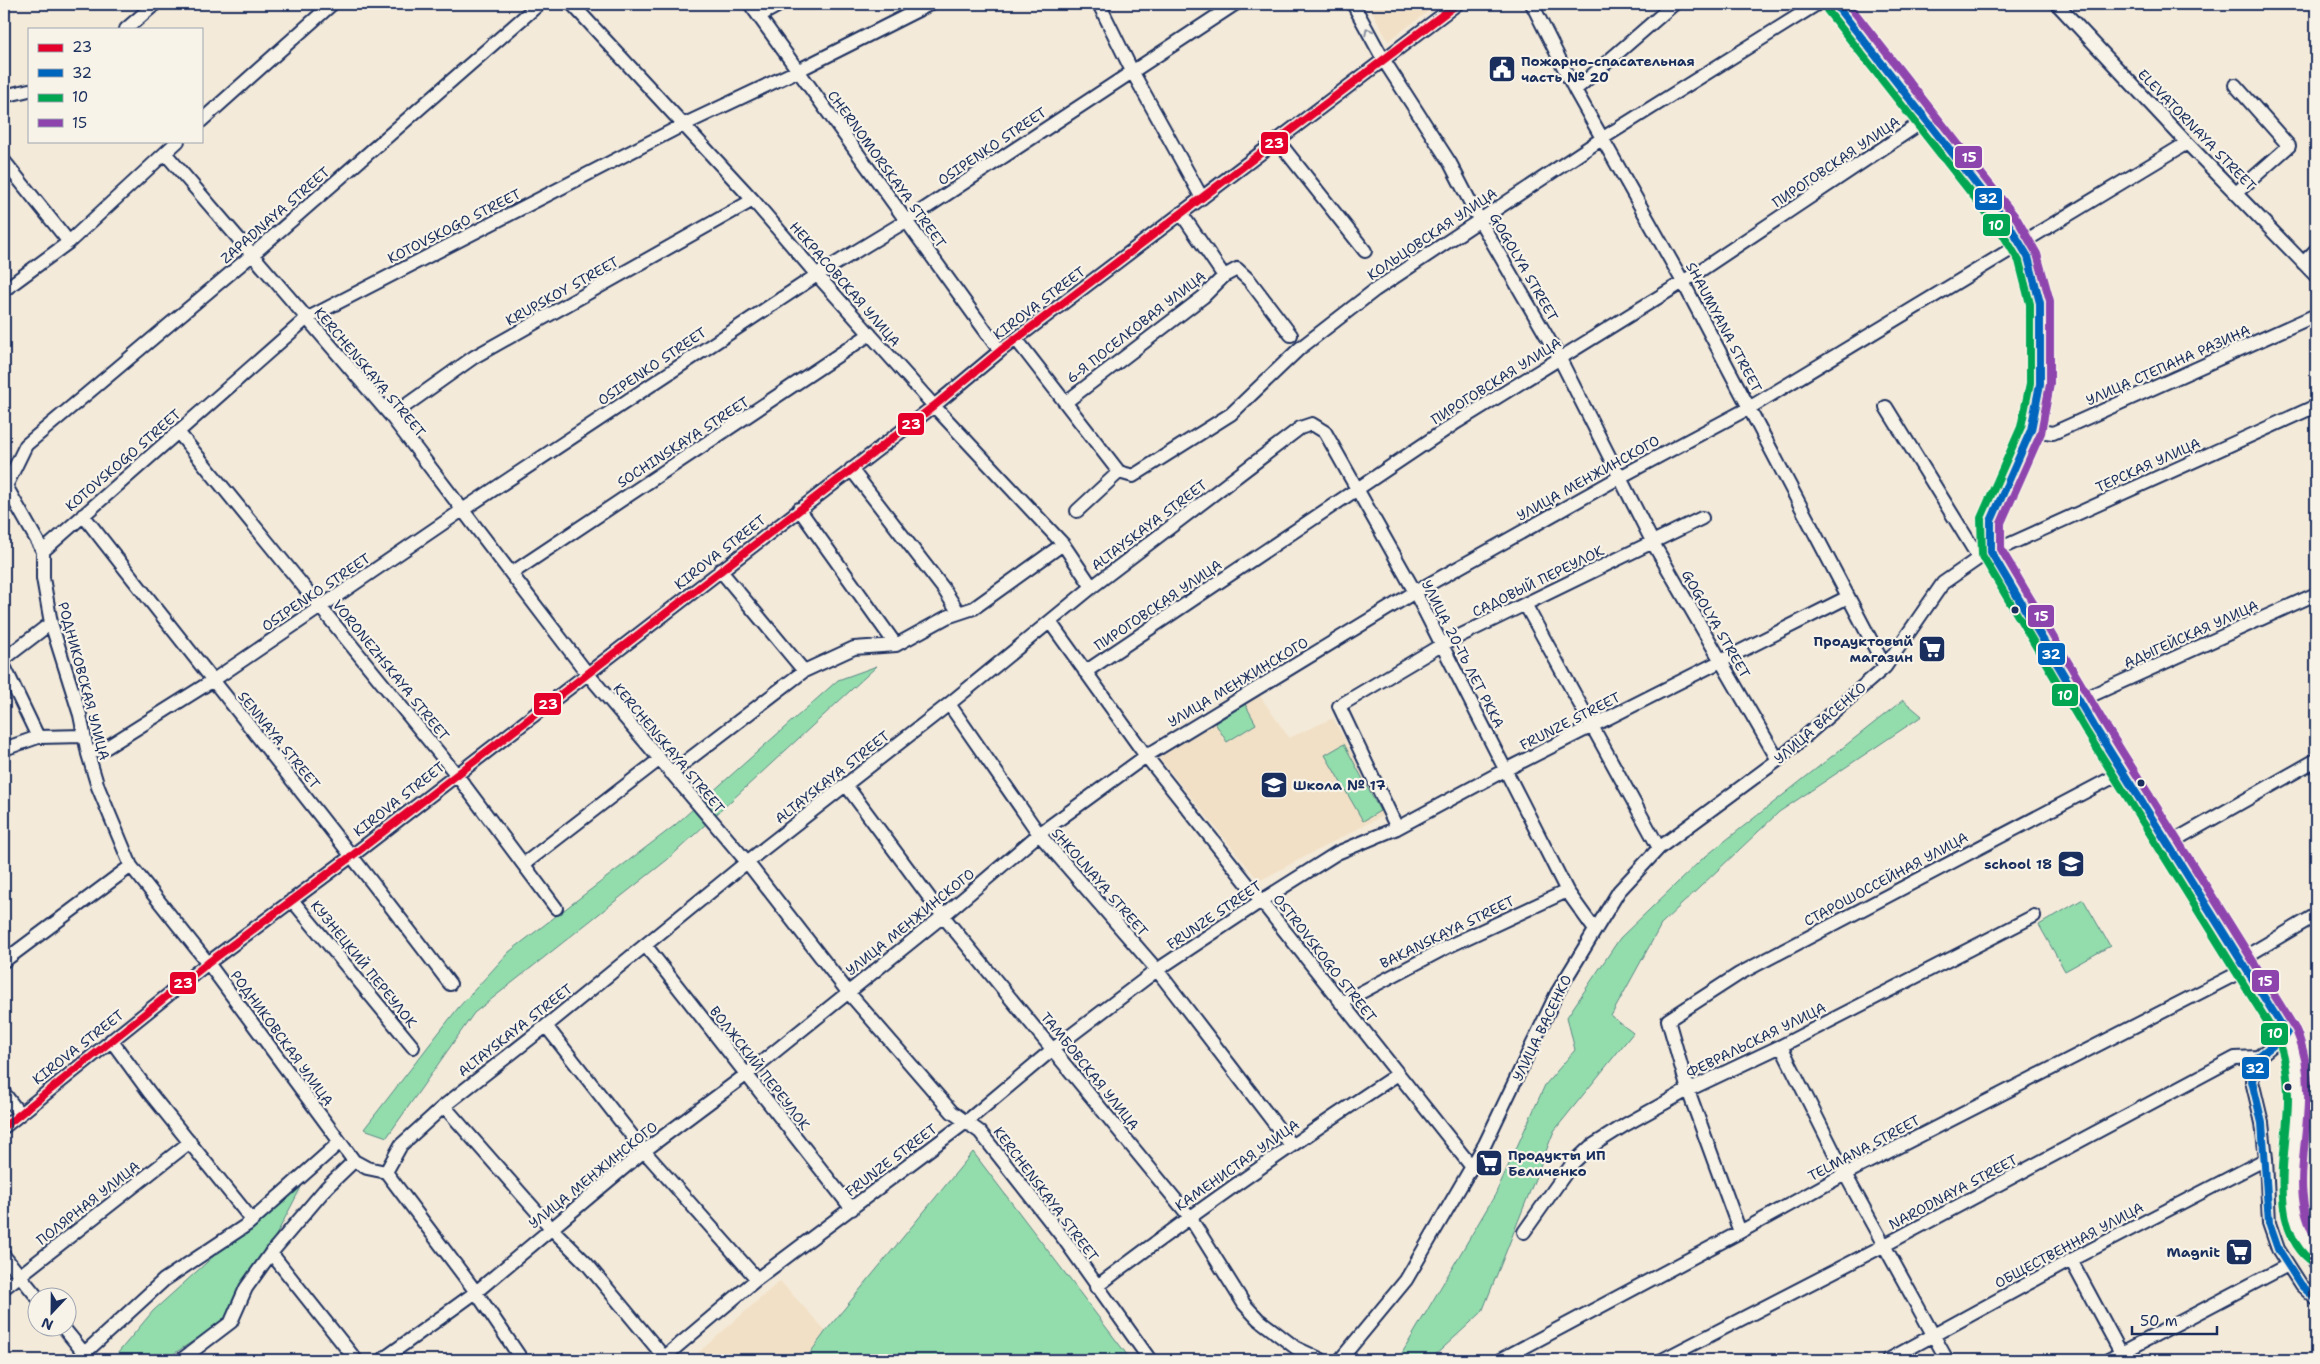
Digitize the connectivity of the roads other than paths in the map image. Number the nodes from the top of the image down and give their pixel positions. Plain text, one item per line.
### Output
1 (155, 4) edge
2 (332, 4) edge
3 (539, 4) edge
4 (572, 4) edge
5 (750, 4) edge
6 (780, 4) edge
7 (930, 4) edge
8 (1099, 4) edge
9 (1235, 4) edge
10 (1353, 4) edge
11 (1457, 4) edge
12 (1532, 4) edge
13 (1674, 4) edge
14 (1817, 4) edge
15 (1835, 4) edge
16 (2058, 4) edge
17 (759, 16) junction
18 (127, 28) edge
19 (1383, 58) junction
20 (797, 71) junction
21 (1132, 71) junction
22 (2235, 85) dead end
23 (28, 90) edge
24 (1575, 90) junction
25 (4, 96) edge
26 (202, 120) edge
27 (1925, 120) junction
28 (683, 125) junction
29 (1602, 138) junction
30 (1278, 141) junction
31 (177, 142) edge
32 (2187, 143) junction
33 (165, 153) junction
34 (4, 161) edge
35 (2236, 193) junction
36 (1202, 198) junction
37 (753, 200) junction
38 (1181, 213) junction
39 (906, 221) junction
40 (1480, 221) junction
41 (69, 242) junction
42 (2021, 245) junction
43 (2316, 250) edge
44 (1365, 251) dead end
45 (252, 255) junction
46 (2303, 263) junction
47 (817, 275) junction
48 (1224, 276) junction
49 (2316, 276) edge
50 (1684, 282) junction
51 (4, 290) edge
52 (2316, 315) edge
53 (306, 319) junction
54 (870, 334) junction
55 (1291, 335) dead end
56 (1016, 339) junction
57 (1000, 351) junction
58 (1560, 359) junction
59 (1066, 402) junction
60 (934, 406) junction
61 (2316, 406) edge
62 (1886, 407) dead end
63 (1749, 408) junction
64 (391, 416) junction
65 (1312, 424) joint
66 (2031, 430) junction
67 (178, 432) junction
68 (26, 445) joint
69 (851, 469) junction
70 (1119, 472) junction
71 (1620, 477) junction
72 (1357, 489) junction
73 (1080, 508) dead end
74 (799, 509) junction
75 (461, 511) junction
76 (83, 515) junction
77 (1702, 518) dead end
78 (1653, 543) junction
79 (1063, 544) junction
80 (43, 551) junction
81 (1985, 555) junction
82 (720, 570) junction
83 (512, 573) junction
84 (1092, 587) junction
85 (1416, 592) junction
86 (2316, 594) edge
87 (1848, 597) junction
88 (1526, 604) junction
89 (320, 607) junction
90 (959, 613) junction
91 (1050, 622) junction
92 (50, 623) junction
93 (1443, 644) junction
94 (896, 645) junction
95 (4, 659) edge
96 (1720, 661) junction
97 (4, 666) edge
98 (1885, 666) junction
99 (804, 671) junction
100 (1085, 672) junction
101 (586, 673) junction
102 (212, 681) junction
103 (2079, 701) junction
104 (949, 704) junction
105 (1592, 727) junction
106 (84, 736) junction
107 (38, 737) junction
108 (4, 749) edge
109 (88, 754) junction
110 (1146, 756) junction
111 (660, 759) junction
112 (1778, 760) junction
113 (2316, 760) edge
114 (1505, 770) junction
115 (2123, 772) junction
116 (671, 773) junction
117 (456, 774) junction
118 (846, 785) junction
119 (1397, 828) junction
120 (1039, 834) junction
121 (2168, 844) junction
122 (1659, 848) junction
123 (353, 854) junction
124 (747, 862) junction
125 (524, 864) junction
126 (131, 866) junction
127 (1567, 891) junction
128 (292, 900) junction
129 (1261, 901) junction
130 (556, 908) dead end
131 (2316, 915) edge
132 (943, 916) junction
133 (2034, 916) dead end
134 (1595, 930) junction
135 (645, 945) junction
136 (4, 961) edge
137 (208, 962) junction
138 (2243, 965) junction
139 (1157, 970) junction
140 (450, 984) dead end
141 (848, 992) junction
142 (1341, 1003) junction
143 (546, 1026) junction
144 (2286, 1034) junction
145 (111, 1040) junction
146 (1782, 1046) junction
147 (413, 1047) dead end
148 (1053, 1049) junction
149 (2258, 1057) junction
150 (746, 1074) junction
151 (1398, 1074) junction
152 (1688, 1090) junction
153 (4, 1093) edge
154 (444, 1106) junction
155 (19, 1113) junction
156 (966, 1122) junction
157 (4, 1127) edge
158 (190, 1142) junction
159 (340, 1142) junction
160 (1291, 1145) junction
161 (644, 1151) junction
162 (2266, 1159) junction
163 (354, 1161) junction
164 (1472, 1167) junction
165 (386, 1172) junction
166 (1845, 1174) junction
167 (852, 1209) junction
168 (1189, 1216) junction
169 (252, 1220) junction
170 (552, 1229) junction
171 (1524, 1232) dead end
172 (1740, 1232) junction
173 (1883, 1246) junction
174 (2313, 1249) edge
175 (271, 1253) junction
176 (4, 1256) edge
177 (2071, 1260) junction
178 (2316, 1261) edge
179 (2288, 1265) junction
180 (19, 1276) junction
181 (757, 1279) junction
182 (28, 1286) edge
183 (1096, 1287) junction
184 (4, 1288) edge
185 (476, 1292) junction
186 (2316, 1299) edge
187 (68, 1336) edge
188 (1932, 1336) junction
189 (2121, 1353) junction
190 (81, 1357) edge
191 (663, 1359) edge
192 (181, 1360) edge
193 (356, 1360) edge
194 (382, 1360) edge
195 (522, 1360) edge
196 (1150, 1360) edge
197 (1322, 1360) edge
198 (1340, 1360) edge
199 (1500, 1360) edge
200 (1662, 1360) edge
201 (1888, 1360) edge
202 (1947, 1360) edge
203 (2108, 1360) edge

1 - 18 street
2 - 26 street
3 - 45 street, ZAPADNAYA STREET
4 - 28 street, НЕКРАСОВСКАЯ УЛИЦА
5 - 17 street, CHERNOMORSKAYA STREET
6 - 17 street
7 - 20 street, KOTOVSKOGO STREET
8 - 21 street
9 - 21 street, OSIPENKO STREET
19 -> 10 street, GOGOLYA STREET
11 - 19 street, KIROVA STREET
12 - 24 street, SHAUMYANA STREET
13 - 24 street
14 - 29 street, КОЛЬЦОВСКАЯ УЛИЦА
15 - 27 main road
16 - 32 street, ELEVATORNAYA STREET
17 - 20 street, CHERNOMORSKAYA STREET
19 - 30 street, KIROVA STREET
19 - 40 street, GOGOLYA STREET
20 - 28 street, KOTOVSKOGO STREET
20 - 39 street, CHERNOMORSKAYA STREET
21 - 36 street
21 - 39 street, OSIPENKO STREET
22 - 35 street
23 - 25 street
24 - 29 street, SHAUMYANA STREET
27 - 42 main road
27 - 50 street, ПИРОГОВСКАЯ УЛИЦА
28 - 37 street, НЕКРАСОВСКАЯ УЛИЦА
28 - 53 street, KOTOVSKOGO STREET
29 - 40 street, КОЛЬЦОВСКАЯ УЛИЦА
29 - 50 street, SHAUMYANA STREET
30 - 36 street, KIROVA STREET
30 - 44 street
31 - 33 street
32 - 35 street, ELEVATORNAYA STREET
32 - 42 street, УЛИЦА МЕНЖИНСКОГО
33 - 41 street
33 - 45 street, KERCHENSKAYA STREET
34 - 41 street
35 - 46 street, ELEVATORNAYA STREET
36 - 38 street, KIROVA STREET
37 - 47 street, НЕКРАСОВСКАЯ УЛИЦА
37 - 64 street, KRUPSKOY STREET
38 - 48 street
38 - 56 street, KIROVA STREET
39 - 47 street, OSIPENKO STREET
39 - 57 street, CHERNOMORSKAYA STREET
40 - 58 street, GOGOLYA STREET
40 - 70 street, КОЛЬЦОВСКАЯ УЛИЦА
41 - 51 street
42 - 63 street, УЛИЦА МЕНЖИНСКОГО
42 - 66 main road
43 - 46 street
45 - 53 street, KERCHENSKAYA STREET
45 - 68 street, ZAPADNAYA STREET
46 - 49 street, ELEVATORNAYA STREET
47 - 54 street, НЕКРАСОВСКАЯ УЛИЦА
47 - 75 street, OSIPENKO STREET
48 - 55 street
48 - 59 street, 6-Я ПОСЕЛКОВАЯ УЛИЦА
50 - 58 street, ПИРОГОВСКАЯ УЛИЦА
50 - 63 street, SHAUMYANA STREET
52 - 66 street, УЛИЦА СТЕПАНА РАЗИНА
53 - 64 street, KERCHENSKAYA STREET
53 - 67 street, KOTOVSKOGO STREET
54 - 60 street, НЕКРАСОВСКАЯ УЛИЦА
54 - 83 street, SOCHINSKAYA STREET
56 - 57 street, KIROVA STREET
56 - 59 street
57 - 60 street, KIROVA STREET
58 - 71 street, GOGOLYA STREET
58 - 72 street, ПИРОГОВСКАЯ УЛИЦА
59 - 70 street
60 - 69 street, KIROVA STREET
60 - 79 street, НЕКРАСОВСКАЯ УЛИЦА
61 - 81 street, ТЕРСКАЯ УЛИЦА
62 - 81 street
63 - 71 street, УЛИЦА МЕНЖИНСКОГО
63 - 87 street, SHAUMYANA STREET
64 - 75 street, KERCHENSKAYA STREET
65 - 72 street, УЛИЦА 20-ТЬ ЛЕТ РККА
65 - 84 street, ALTAYSKAYA STREET
66 - 81 main road
67 - 76 street, KOTOVSKOGO STREET
67 - 89 street, VORONEZHSKAYA STREET
68 - 80 street, РОДНИКОВСКАЯ УЛИЦА
69 - 74 street, KIROVA STREET
69 - 90 street
70 - 73 street
71 - 78 street, GOGOLYA STREET
71 - 85 street, УЛИЦА МЕНЖИНСКОГО
72 - 85 street, УЛИЦА 20-ТЬ ЛЕТ РККА
72 - 100 street, ПИРОГОВСКАЯ УЛИЦА
74 - 82 street, KIROVA STREET
74 - 94 street
75 - 83 street, KERCHENSKAYA STREET
75 - 89 street, OSIPENKO STREET
76 - 80 street, KOTOVSKOGO STREET
76 - 102 street, SENNAYA STREET
77 - 78 street, САДОВЫЙ ПЕРЕУЛОК
78 - 88 street, САДОВЫЙ ПЕРЕУЛОК
78 - 96 street, GOGOLYA STREET
79 - 84 street, НЕКРАСОВСКАЯ УЛИЦА
79 - 90 street
80 - 92 street, РОДНИКОВСКАЯ УЛИЦА
81 - 98 street, УЛИЦА ВАСЕНКО
81 - 103 main road
82 - 99 street
82 - 101 street, KIROVA STREET
83 - 101 street, KERCHENSKAYA STREET
84 - 91 street, ALTAYSKAYA STREET
85 - 93 street, УЛИЦА 20-ТЬ ЛЕТ РККА
85 - 110 street, УЛИЦА МЕНЖИНСКОГО
86 - 103 street, АДЫГЕЙСКАЯ УЛИЦА
87 - 96 street, FRUNZE STREET
87 - 98 street, SHAUMYANA STREET
88 - 93 street, САДОВЫЙ ПЕРЕУЛОК
88 - 105 street
89 - 102 street, OSIPENKO STREET
89 - 117 street, VORONEZHSKAYA STREET
90 - 94 street
91 - 100 street, OSTROVSKOGO STREET
91 - 104 street, ALTAYSKAYA STREET
92 - 95 street
92 - 106 street, РОДНИКОВСКАЯ УЛИЦА
93 - 114 street, УЛИЦА 20-ТЬ ЛЕТ РККА
93 - 119 street, САДОВЫЙ ПЕРЕУЛОК
94 - 99 street
96 - 105 street, FRUNZE STREET
96 - 112 street, GOGOLYA STREET
97 - 107 street
98 - 112 street, УЛИЦА ВАСЕНКО
99 - 116 street
100 - 110 street, OSTROVSKOGO STREET
101 - 111 street, KERCHENSKAYA STREET
101 - 117 street, KIROVA STREET
102 - 109 street, OSIPENKO STREET
102 - 123 street, SENNAYA STREET
103 - 115 main road
104 - 118 street, ALTAYSKAYA STREET
104 - 120 street, SHKOLNAYA STREET
105 - 114 street, FRUNZE STREET
105 - 122 street
106 - 107 street
106 - 109 street, РОДНИКОВСКАЯ УЛИЦА
107 - 108 street
109 - 126 street, РОДНИКОВСКАЯ УЛИЦА
110 - 120 street, УЛИЦА МЕНЖИНСКОГО
110 - 129 street, OSTROVSKOGO STREET
111 - 116 street, KERCHENSKAYA STREET
111 - 125 street
112 - 122 street, УЛИЦА ВАСЕНКО
113 - 121 street
114 - 119 street, FRUNZE STREET
114 - 127 street, УЛИЦА 20-ТЬ ЛЕТ РККА
115 - 121 main road
115 - 152 street, СТАРОШОССЕЙНАЯ УЛИЦА
116 - 124 street, KERCHENSKAYA STREET
117 - 123 street, KIROVA STREET
117 - 125 street, VORONEZHSKAYA STREET
118 - 124 street, ALTAYSKAYA STREET
118 - 132 street, ТАМБОВСКАЯ УЛИЦА
119 - 129 street, FRUNZE STREET
120 - 132 street, УЛИЦА МЕНЖИНСКОГО
120 - 139 street, SHKOLNAYA STREET
121 - 138 main road
122 - 134 street, УЛИЦА ВАСЕНКО
123 - 128 street, KIROVA STREET
123 - 140 street, SENNAYA STREET
124 - 135 street, ALTAYSKAYA STREET
124 - 141 street, KERCHENSKAYA STREET
125 - 130 street, VORONEZHSKAYA STREET
126 - 136 street
126 - 137 street, РОДНИКОВСКАЯ УЛИЦА
127 - 134 street, УЛИЦА 20-ТЬ ЛЕТ РККА
127 - 142 street, BAKANSKAYA STREET
128 - 137 street, KIROVA STREET
128 - 147 street, КУЗНЕЦКИЙ ПЕРЕУЛОК
129 - 139 street, FRUNZE STREET
129 - 142 street, OSTROVSKOGO STREET
131 - 138 street, TELMANA STREET
132 - 141 street, УЛИЦА МЕНЖИНСКОГО
132 - 148 street, ТАМБОВСКАЯ УЛИЦА
133 - 146 street, ФЕВРАЛЬСКАЯ УЛИЦА
134 - 164 street, УЛИЦА ВАСЕНКО
135 - 143 street, ALTAYSKAYA STREET
135 - 150 street, ВОЛЖСКИЙ ПЕРЕУЛОК
137 - 145 street, KIROVA STREET
137 - 159 street, РОДНИКОВСКАЯ УЛИЦА
138 - 144 main road
138 - 166 street, TELMANA STREET
139 - 148 street, FRUNZE STREET
139 - 160 street, SHKOLNAYA STREET
141 - 150 street, УЛИЦА МЕНЖИНСКОГО
141 - 156 street, KERCHENSKAYA STREET
142 - 151 street, OSTROVSKOGO STREET
143 - 154 street, ALTAYSKAYA STREET
143 - 161 street
144 - 149 street
144 - 174 main road
145 - 155 street, KIROVA STREET
145 - 158 street
146 - 152 street, ФЕВРАЛЬСКАЯ УЛИЦА
146 - 166 street
148 - 156 street, FRUNZE STREET
148 - 168 street, ТАМБОВСКАЯ УЛИЦА
149 - 162 street
149 - 173 street, NARODNAYA STREET
150 - 161 street, УЛИЦА МЕНЖИНСКОГО
150 - 167 street, ВОЛЖСКИЙ ПЕРЕУЛОК
151 - 160 street, КАМЕНИСТАЯ УЛИЦА
151 - 164 street, OSTROVSKOGO STREET
152 - 171 street, ФЕВРАЛЬСКАЯ УЛИЦА
152 - 172 street
153 - 155 street
154 - 165 street, ALTAYSKAYA STREET
154 - 170 street
155 - 157 street, KIROVA STREET
156 - 167 street, FRUNZE STREET
156 - 183 street, KERCHENSKAYA STREET
158 - 169 street
158 - 180 street, ПОЛЯРНАЯ УЛИЦА
159 - 163 street, РОДНИКОВСКАЯ УЛИЦА
159 - 169 street
160 - 168 street, КАМЕНИСТАЯ УЛИЦА
161 - 170 street, УЛИЦА МЕНЖИНСКОГО
161 - 181 street
162 - 177 street, ОБЩЕСТВЕННАЯ УЛИЦА
162 - 179 street
163 - 165 street
163 - 175 street
164 - 198 street, УЛИЦА ВАСЕНКО
165 - 185 street
166 - 172 street, TELMANA STREET
166 - 173 street
167 - 181 street, FRUNZE STREET
168 - 183 street, КАМЕНИСТАЯ УЛИЦА
168 - 197 street, ТАМБОВСКАЯ УЛИЦА
169 - 190 street
170 - 185 street, УЛИЦА МЕНЖИНСКОГО
170 - 191 street
172 - 199 street, TELMANA STREET
173 - 188 street
173 - 200 street, NARODNAYA STREET
174 - 178 main road
175 - 192 street
175 - 193 street
176 - 180 street
177 - 188 street, ОБЩЕСТВЕННАЯ УЛИЦА
177 - 189 street
179 - 186 street
179 - 189 street
180 - 182 street
180 - 184 street, ПОЛЯРНАЯ УЛИЦА
181 - 191 street, FRUNZE STREET
183 - 196 street, KERCHENSKAYA STREET
185 - 194 street, УЛИЦА МЕНЖИНСКОГО
185 - 195 street
187 - 190 street
188 - 201 street, ОБЩЕСТВЕННАЯ УЛИЦА
188 - 202 street
189 - 203 street

